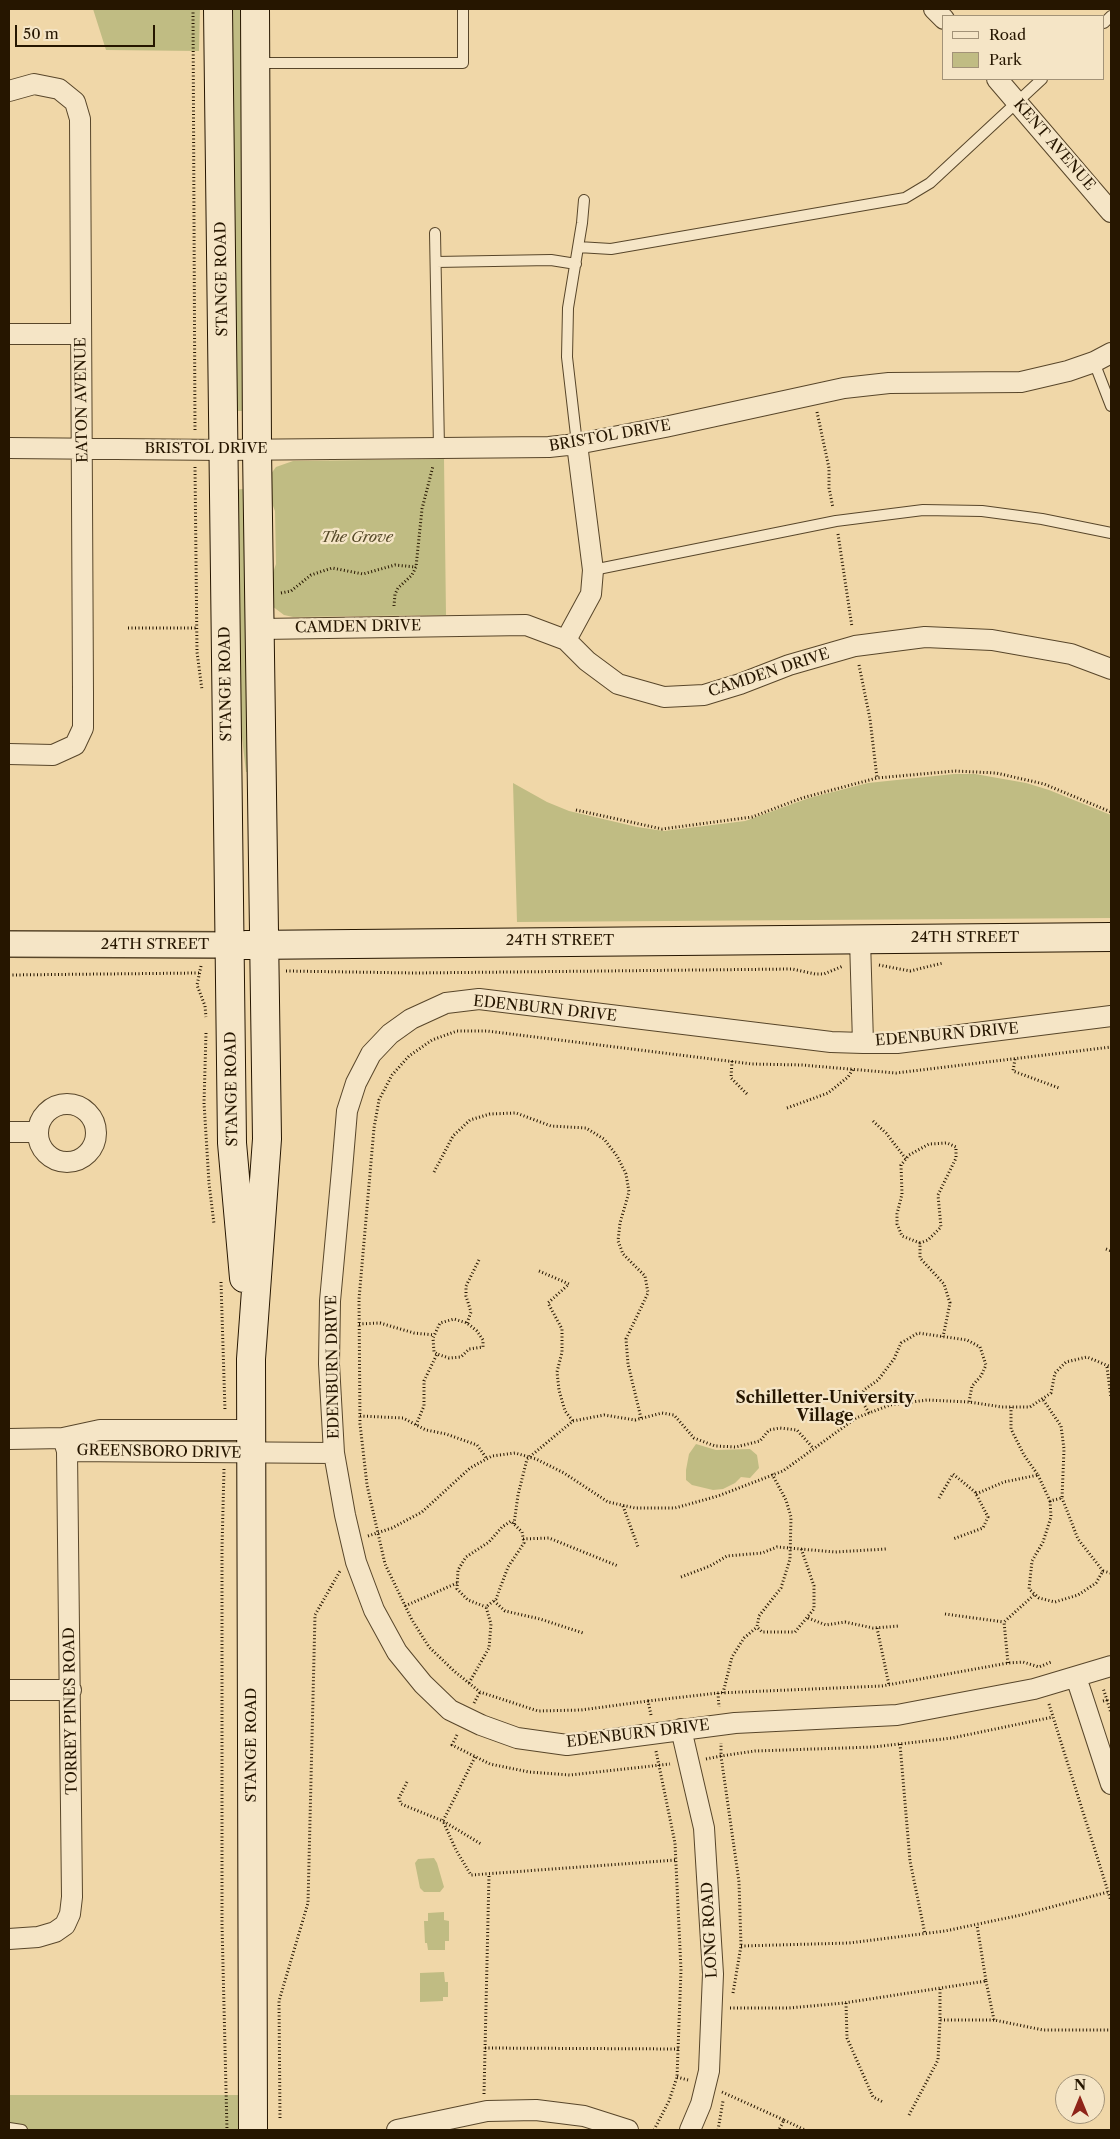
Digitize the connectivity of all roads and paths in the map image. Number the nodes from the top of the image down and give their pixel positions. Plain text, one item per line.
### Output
1 (193, 9) edge
2 (218, 9) edge
3 (255, 9) edge
4 (463, 9) edge
5 (256, 63) junction
6 (998, 80) edge
7 (1041, 80) edge
8 (9, 91) edge
9 (1017, 102) junction
10 (584, 200) dead end
11 (1111, 212) edge
12 (435, 232) dead end
13 (578, 247) junction
14 (436, 262) junction
15 (576, 264) junction
16 (9, 334) edge
17 (81, 334) junction
18 (1103, 357) edge
19 (812, 394) junction
20 (1111, 406) edge
21 (196, 435) dead end
22 (577, 444) junction
23 (9, 448) edge
24 (83, 448) junction
25 (436, 448) junction
26 (257, 449) junction
27 (224, 450) junction
28 (196, 464) dead end
29 (836, 521) junction
30 (1111, 533) edge
31 (416, 567) junction
32 (593, 570) junction
33 (280, 594) dead end
34 (394, 606) dead end
35 (128, 628) dead end
36 (196, 628) junction
37 (261, 629) junction
38 (566, 640) junction
39 (855, 646) junction
40 (1111, 669) edge
41 (202, 696) dead end
42 (9, 754) edge
43 (877, 778) junction
44 (576, 810) dead end
45 (1111, 812) edge
46 (1111, 937) edge
47 (860, 939) junction
48 (9, 944) edge
49 (230, 945) junction
50 (265, 945) junction
51 (945, 962) dead end
52 (875, 964) dead end
53 (844, 965) dead end
54 (304, 971) dead end
55 (9, 974) edge
56 (205, 1006) dead end
57 (1111, 1016) edge
58 (863, 1043) junction
59 (1111, 1047) edge
60 (1014, 1059) junction
61 (732, 1061) junction
62 (853, 1069) junction
63 (1059, 1088) dead end
64 (747, 1094) dead end
65 (787, 1108) dead end
66 (873, 1121) dead end
67 (9, 1132) edge
68 (36, 1132) dead end
69 (906, 1159) junction
70 (434, 1172) dead end
71 (920, 1243) junction
72 (1106, 1249) dead end
73 (1111, 1251) edge
74 (479, 1260) dead end
75 (540, 1271) dead end
76 (359, 1324) junction
77 (467, 1324) junction
78 (434, 1335) junction
79 (943, 1337) junction
80 (437, 1354) junction
81 (251, 1359) junction
82 (1109, 1367) edge
83 (1042, 1398) junction
84 (1111, 1398) edge
85 (969, 1402) junction
86 (1011, 1407) junction
87 (869, 1413) junction
88 (360, 1416) junction
89 (641, 1418) junction
90 (573, 1421) junction
91 (416, 1424) junction
92 (9, 1439) edge
93 (251, 1442) junction
94 (65, 1444) junction
95 (813, 1448) junction
96 (334, 1453) junction
97 (530, 1457) junction
98 (487, 1458) junction
99 (225, 1463) dead end
100 (772, 1474) junction
101 (1038, 1475) junction
102 (976, 1494) junction
103 (939, 1498) dead end
104 (1062, 1498) junction
105 (1050, 1501) junction
106 (623, 1505) junction
107 (514, 1524) junction
108 (378, 1532) junction
109 (523, 1539) junction
110 (953, 1539) dead end
111 (638, 1547) dead end
112 (791, 1548) junction
113 (801, 1548) junction
114 (352, 1549) junction
115 (886, 1549) dead end
116 (618, 1566) dead end
117 (1103, 1571) junction
118 (1111, 1573) edge
119 (681, 1577) dead end
120 (457, 1583) junction
121 (1034, 1594) junction
122 (494, 1601) junction
123 (405, 1606) junction
124 (486, 1607) junction
125 (945, 1614) dead end
126 (808, 1618) junction
127 (1004, 1622) junction
128 (899, 1626) dead end
129 (757, 1627) junction
130 (877, 1628) junction
131 (583, 1633) dead end
132 (1055, 1662) dead end
133 (1008, 1663) junction
134 (1111, 1666) edge
135 (1076, 1677) junction
136 (469, 1684) junction
137 (889, 1685) junction
138 (9, 1690) edge
139 (71, 1690) junction
140 (723, 1692) junction
141 (1047, 1696) dead end
142 (1107, 1700) dead end
143 (648, 1701) junction
144 (1111, 1713) edge
145 (1053, 1717) junction
146 (681, 1729) junction
147 (653, 1733) junction
148 (900, 1744) junction
149 (721, 1756) dead end
150 (475, 1757) dead end
151 (407, 1782) dead end
152 (1111, 1784) edge
153 (442, 1821) junction
154 (481, 1844) dead end
155 (676, 1860) junction
156 (489, 1875) junction
157 (1108, 1892) junction
158 (1111, 1901) edge
159 (977, 1925) junction
160 (925, 1934) junction
161 (9, 1939) edge
162 (741, 1946) dead end
163 (986, 1981) junction
164 (940, 1989) junction
165 (846, 2003) junction
166 (712, 2009) junction
167 (940, 2020) junction
168 (994, 2020) junction
169 (1111, 2030) edge
170 (485, 2048) junction
171 (680, 2049) junction
172 (677, 2076) junction
173 (706, 2086) junction
174 (883, 2102) dead end
175 (484, 2112) junction
176 (909, 2115) dead end
177 (280, 2118) dead end
178 (784, 2120) junction
179 (9, 2128) edge
180 (22, 2130) edge
181 (227, 2130) edge
182 (254, 2130) edge
183 (397, 2130) edge
184 (628, 2130) edge
185 (654, 2130) edge
186 (690, 2130) edge
187 (779, 2130) edge
188 (805, 2130) edge

1 - 21 path
2 - 27 main road, STANGE ROAD
3 - 5 main road, STANGE ROAD
4 - 5 lane
5 - 26 main road, STANGE ROAD
6 - 9 street, KENT AVENUE
7 - 9 lane
8 - 17 street, EATON AVENUE
9 - 11 street, KENT AVENUE
9 - 13 lane
10 - 13 lane
12 - 14 lane
13 - 15 lane
14 - 15 lane
14 - 25 lane
15 - 22 lane
16 - 17 street
17 - 24 street, EATON AVENUE
18 - 19 street, BRISTOL DRIVE
18 - 20 lane
19 - 22 street, BRISTOL DRIVE
19 - 29 path
22 - 25 street, BRISTOL DRIVE
22 - 32 street
23 - 24 street, BRISTOL DRIVE
24 - 27 street, BRISTOL DRIVE
24 - 42 street, EATON AVENUE
25 - 26 street, BRISTOL DRIVE
25 - 31 path
26 - 27 street, BRISTOL DRIVE
26 - 37 main road, STANGE ROAD
27 - 49 main road, STANGE ROAD
28 - 36 path
29 - 30 lane
29 - 32 lane
29 - 39 path
31 - 33 path
31 - 34 path
32 - 38 street
35 - 36 path
36 - 41 path
37 - 38 street, CAMDEN DRIVE
37 - 50 main road, STANGE ROAD
38 - 39 street, CAMDEN DRIVE
39 - 40 street, CAMDEN DRIVE
39 - 43 path
43 - 44 path
43 - 45 path
46 - 47 main road, 24TH STREET
47 - 50 main road, 24TH STREET
47 - 58 street
48 - 49 street, 24TH STREET
49 - 50 main road, 24TH STREET
49 - 81 main road, STANGE ROAD
50 - 81 main road, STANGE ROAD
51 - 52 path
53 - 54 path
55 - 56 path
57 - 58 street, EDENBURN DRIVE
58 - 96 street, EDENBURN DRIVE
59 - 60 path
60 - 62 path
60 - 63 path
61 - 62 path
61 - 64 path
61 - 76 path
62 - 65 path
66 - 69 path
67 - 68 street
69 - 71 path
69 - 71 path
70 - 89 path
71 - 79 path
72 - 73 path
74 - 77 path
75 - 90 path
76 - 78 path
76 - 88 path
77 - 78 path
77 - 80 path
78 - 80 path
79 - 85 path
79 - 87 path
80 - 91 path
81 - 93 main road, STANGE ROAD
82 - 83 path
82 - 84 path
83 - 86 path
83 - 104 path
85 - 86 path
85 - 87 path
86 - 101 path
87 - 95 path
88 - 91 path
88 - 108 path
89 - 90 path
89 - 95 path
90 - 97 path
91 - 98 path
92 - 94 street, GREENSBORO DRIVE
93 - 94 street, GREENSBORO DRIVE
93 - 96 street, GREENSBORO DRIVE
93 - 182 main road, STANGE ROAD
94 - 139 street, TORREY PINES ROAD
95 - 100 path
96 - 114 street, EDENBURN DRIVE
97 - 98 path
97 - 106 path
97 - 107 path
98 - 108 path
99 - 181 path
100 - 106 path
100 - 112 path
101 - 102 path
101 - 105 path
102 - 103 path
102 - 110 path
104 - 105 path
104 - 117 path
105 - 121 path
106 - 111 path
107 - 109 path
107 - 120 path
108 - 114 path
108 - 123 path
109 - 116 path
109 - 122 path
112 - 113 path
112 - 119 path
112 - 129 path
113 - 115 path
113 - 126 path
114 - 147 street, EDENBURN DRIVE
114 - 177 path
117 - 118 path
117 - 121 path
120 - 123 path
120 - 124 path
121 - 127 path
122 - 124 path
122 - 131 path
123 - 136 path
124 - 136 path
125 - 127 path
126 - 129 path
126 - 130 path
127 - 133 path
128 - 130 path
129 - 140 path
130 - 137 path
132 - 133 path
133 - 137 path
134 - 135 street, EDENBURN DRIVE
135 - 146 street, EDENBURN DRIVE
135 - 152 street
136 - 143 path
137 - 140 path
138 - 139 street
139 - 161 street, TORREY PINES ROAD
140 - 143 path
141 - 145 path
142 - 144 path
143 - 147 path
145 - 148 path
145 - 157 path
146 - 147 street, EDENBURN DRIVE
146 - 166 street, LONG ROAD
147 - 155 path
148 - 149 path
148 - 160 path
150 - 153 path
151 - 153 path
153 - 154 path
153 - 156 path
155 - 156 path
155 - 171 path
156 - 170 path
157 - 158 path
157 - 159 path
159 - 160 path
159 - 163 path
160 - 162 path
163 - 164 path
163 - 168 path
164 - 165 path
164 - 167 path
165 - 166 path
165 - 174 path
166 - 173 street, LONG ROAD
167 - 168 path
167 - 176 path
168 - 169 path
170 - 171 path
170 - 175 path
171 - 172 path
172 - 173 path
172 - 185 path
173 - 178 path
173 - 186 street, LONG ROAD
175 - 183 street
175 - 184 street
178 - 187 path
178 - 188 path
179 - 180 lane

